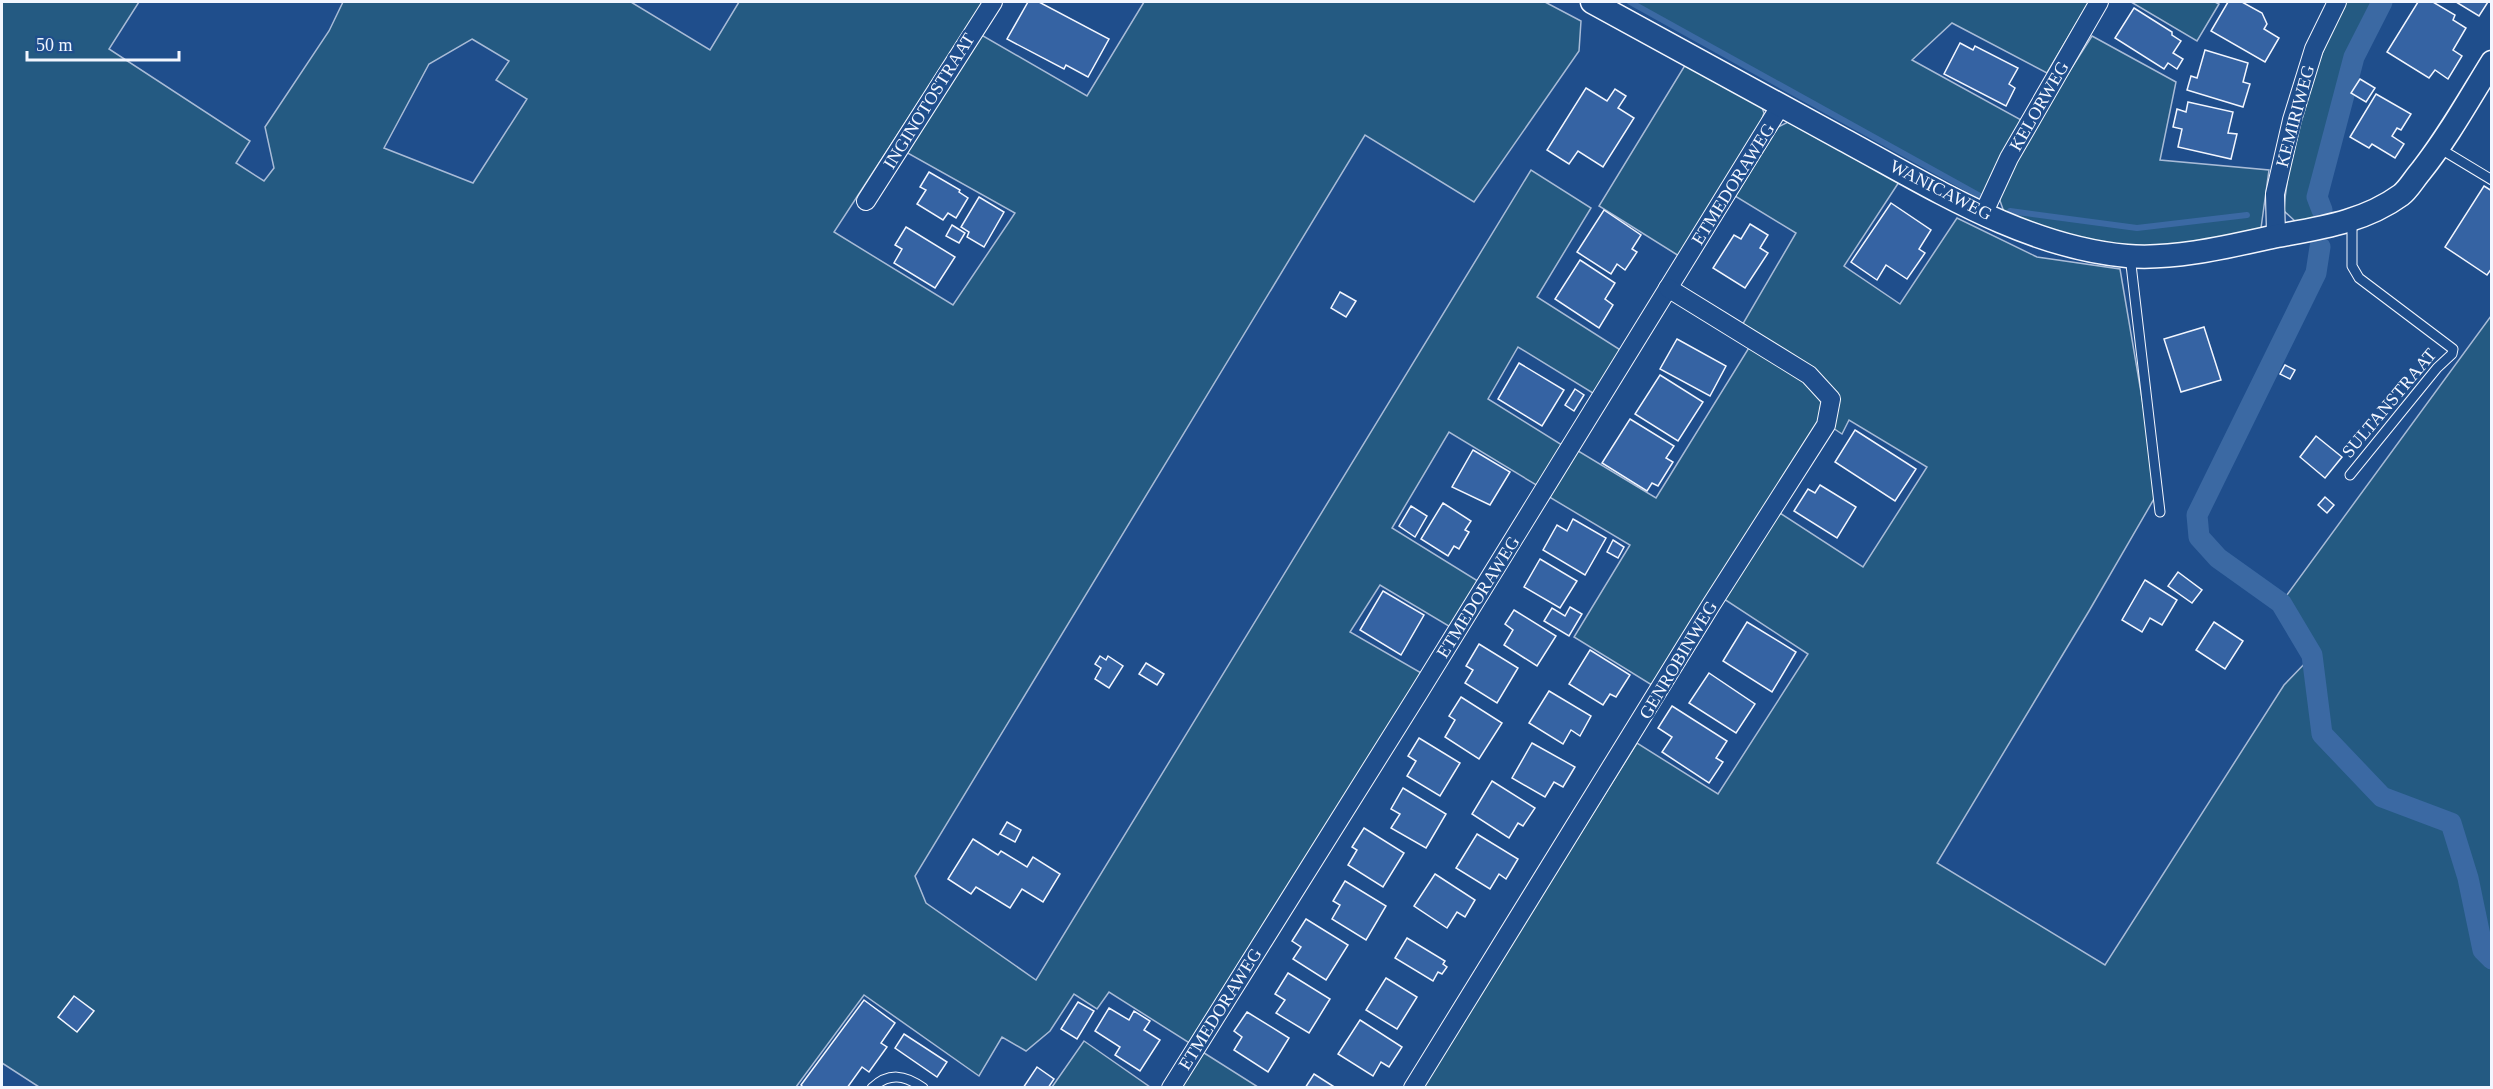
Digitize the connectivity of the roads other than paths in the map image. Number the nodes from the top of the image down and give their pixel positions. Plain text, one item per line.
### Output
1 (993, 2) edge
2 (1592, 2) edge
3 (2099, 2) edge
4 (2337, 2) edge
5 (2492, 62) edge
6 (1781, 105) junction
7 (2439, 148) junction
8 (2492, 180) edge
9 (866, 201) dead end
10 (1984, 212) junction
11 (2352, 220) junction
12 (2276, 237) junction
13 (2130, 256) junction
14 (1668, 288) junction
15 (2350, 475) dead end
16 (2160, 512) dead end
17 (872, 1088) edge
18 (923, 1088) edge
19 (1171, 1088) edge
20 (1413, 1088) edge

1 - 9 street, INGINOTOSTRAAT
2 - 6 street, WANICAWEG
3 - 10 street, KELORWEG
4 - 12 street, KEMIRIWEG
5 - 7 street, WANICAWEG
6 - 10 street, WANICAWEG
6 - 14 street, ETMEDORAWEG
7 - 8 lane
7 - 11 street, WANICAWEG
10 - 13 street, WANICAWEG
11 - 12 street, WANICAWEG
11 - 15 lane, SULTANSTRAAT
12 - 13 street, WANICAWEG
13 - 16 lane
14 - 19 street, ETMEDORAWEG
14 - 20 street, GENROBINWEG
17 - 18 lane

